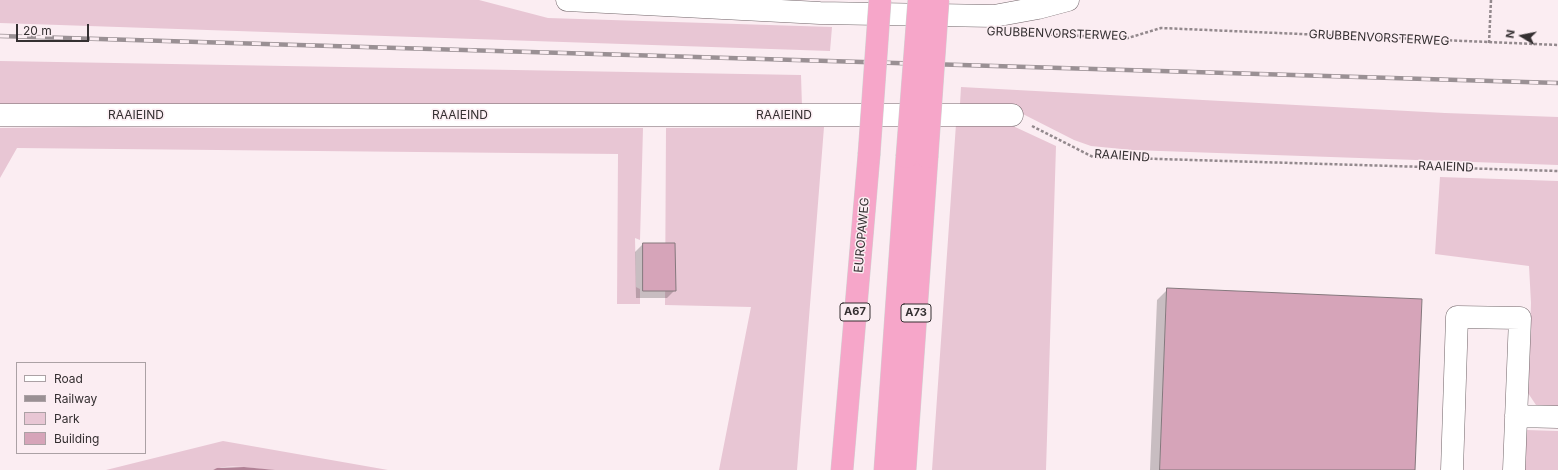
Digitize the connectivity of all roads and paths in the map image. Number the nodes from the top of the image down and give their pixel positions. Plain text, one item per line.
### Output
1 (567, 0) edge
2 (880, 0) edge
3 (919, 0) edge
4 (938, 0) edge
5 (1068, 0) edge
6 (1491, 0) edge
7 (747, 5) edge
8 (1032, 34) dead end
9 (1489, 43) junction
10 (1558, 45) edge
11 (0, 115) edge
12 (1012, 115) joint
13 (917, 157) junction
14 (1558, 171) edge
15 (1516, 416) junction
16 (1558, 417) edge
17 (842, 470) edge
18 (885, 470) edge
19 (904, 470) edge
20 (1452, 470) edge
21 (1514, 470) edge

1 - 7 street
2 - 17 highway, EUROPAWEG / A67, bridge
3 - 13 highway, bridge
4 - 13 highway, A73, bridge
5 - 7 street, GRUBBENVORSTERWEG
6 - 9 path
8 - 9 path, GRUBBENVORSTERWEG
9 - 10 path, GRUBBENVORSTERWEG
11 - 12 street, RAAIEIND
12 - 14 path, RAAIEIND
13 - 18 highway
13 - 19 highway, A73
15 - 16 street
15 - 20 street
15 - 21 street

